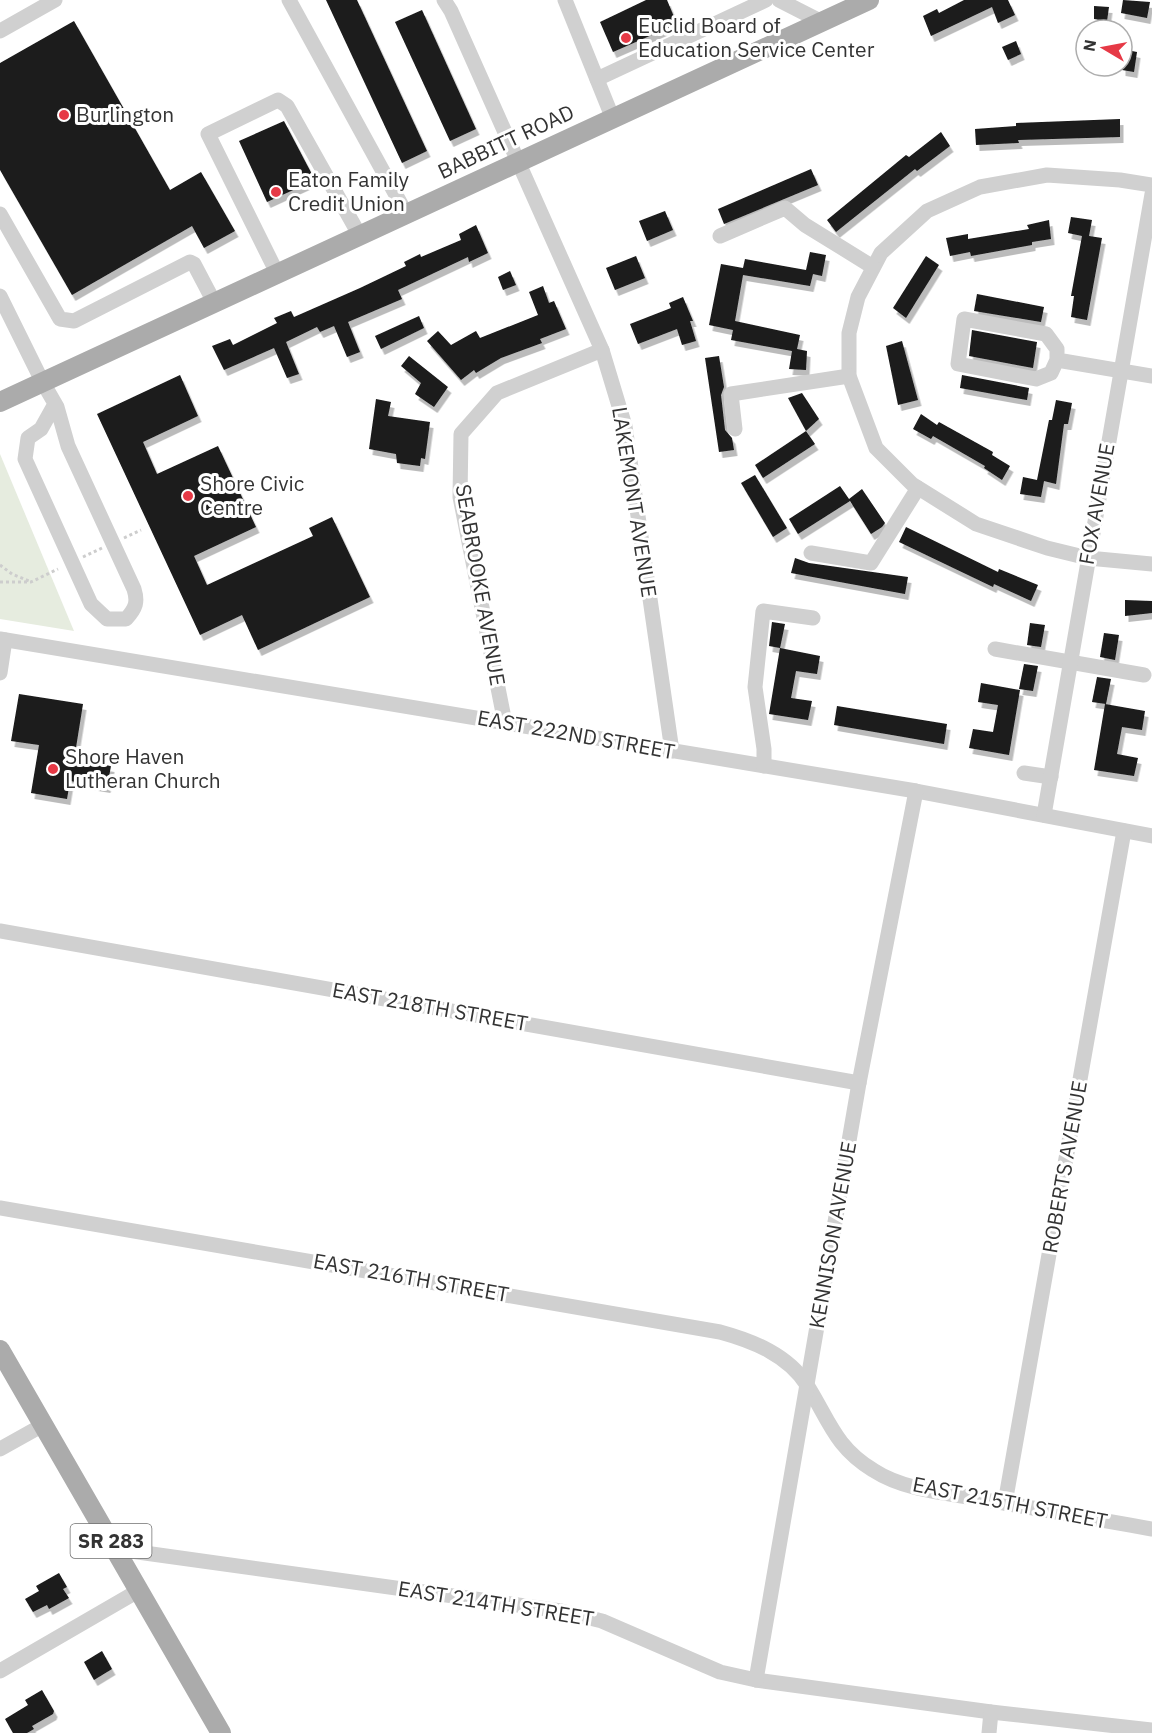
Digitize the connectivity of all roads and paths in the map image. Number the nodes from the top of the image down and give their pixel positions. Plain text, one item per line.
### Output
1 (55, 0) edge
2 (289, 0) edge
3 (444, 0) edge
4 (565, 0) edge
5 (766, 0) edge
6 (779, 0) edge
7 (869, 0) edge
8 (822, 22) junction
9 (0, 31) edge
10 (597, 79) junction
11 (613, 119) junction
12 (518, 163) junction
13 (1152, 185) edge
14 (1152, 194) edge
15 (0, 214) edge
16 (407, 215) junction
17 (360, 236) junction
18 (720, 236) dead end
19 (873, 267) junction
20 (278, 274) junction
21 (0, 296) edge
22 (215, 304) junction
23 (602, 350) junction
24 (1057, 360) junction
25 (1121, 370) junction
26 (849, 376) junction
27 (1152, 376) edge
28 (42, 381) junction
29 (0, 402) edge
30 (55, 404) junction
31 (735, 429) dead end
32 (918, 488) junction
33 (811, 553) dead end
34 (1088, 558) junction
35 (1152, 564) edge
36 (0, 565) edge
37 (31, 582) dead end
38 (813, 618) dead end
39 (3, 640) edge
40 (995, 649) dead end
41 (1070, 662) junction
42 (0, 673) edge
43 (1144, 675) dead end
44 (505, 723) junction
45 (672, 751) junction
46 (764, 766) junction
47 (1024, 773) dead end
48 (1051, 777) junction
49 (916, 791) junction
50 (1044, 815) junction
51 (1124, 831) junction
52 (1152, 836) edge
53 (0, 931) edge
54 (859, 1083) junction
55 (0, 1208) edge
56 (0, 1350) edge
57 (806, 1384) junction
58 (43, 1425) junction
59 (0, 1449) edge
60 (1005, 1503) junction
61 (1152, 1529) edge
62 (116, 1549) junction
63 (138, 1591) junction
64 (0, 1671) edge
65 (756, 1680) junction
66 (991, 1712) junction
67 (1152, 1730) edge
68 (221, 1733) edge
69 (989, 1733) edge

1 - 9 street
2 - 16 street
3 - 12 street, LAKEMONT AVENUE
4 - 10 street
5 - 10 street
6 - 8 street
7 - 8 main road, BABBITT ROAD
8 - 11 main road, BABBITT ROAD
10 - 11 street
11 - 12 main road, BABBITT ROAD
12 - 16 main road, BABBITT ROAD
12 - 23 street, LAKEMONT AVENUE
13 - 19 street
14 - 25 street, FOX AVENUE
15 - 22 street
16 - 17 main road, BABBITT ROAD
17 - 20 main road, BABBITT ROAD
17 - 20 street
18 - 19 street
19 - 26 street
20 - 22 main road, BABBITT ROAD
21 - 28 street
22 - 28 main road, BABBITT ROAD
23 - 44 street, SEABROOKE AVENUE
23 - 45 street, LAKEMONT AVENUE
24 - 24 street
24 - 25 street
25 - 27 street
25 - 34 street, FOX AVENUE
26 - 31 street
26 - 32 street
28 - 29 main road, BABBITT ROAD
28 - 30 street
30 - 30 street
32 - 33 street
32 - 34 street
34 - 35 street
34 - 41 street, FOX AVENUE
36 - 37 path
38 - 46 street
39 - 42 street
39 - 44 street, EAST 222ND STREET
40 - 41 street
41 - 43 street
41 - 48 street, FOX AVENUE
44 - 45 street, EAST 222ND STREET
45 - 46 street, EAST 222ND STREET
46 - 49 street, EAST 222ND STREET
47 - 48 street
48 - 50 street, FOX AVENUE
49 - 50 street, EAST 222ND STREET
49 - 54 street, KENNISON AVENUE
50 - 51 street, EAST 222ND STREET
51 - 52 street, EAST 222ND STREET
51 - 60 street, ROBERTS AVENUE
53 - 54 street, EAST 218TH STREET
54 - 57 street, KENNISON AVENUE
55 - 57 street, EAST 216TH STREET
56 - 58 main road, SR 283
57 - 60 street, EAST 215TH STREET
57 - 65 street, KENNISON AVENUE
58 - 59 street
58 - 62 main road, SR 283
60 - 61 street, EAST 215TH STREET
62 - 63 main road, SR 283
62 - 65 street, EAST 214TH STREET
63 - 64 street
63 - 68 main road, SR 283
65 - 66 street, EAST 214TH STREET
66 - 67 street, EAST 214TH STREET
66 - 69 street

